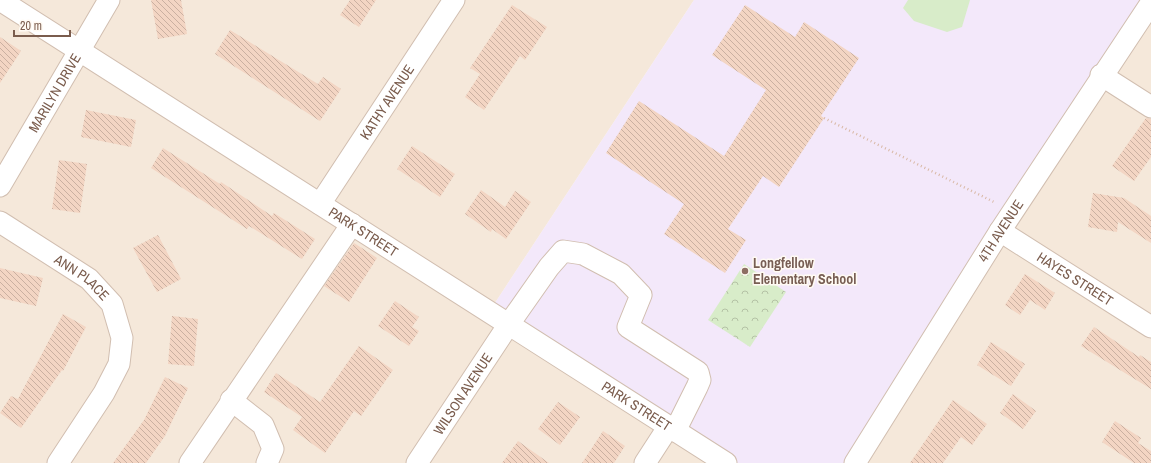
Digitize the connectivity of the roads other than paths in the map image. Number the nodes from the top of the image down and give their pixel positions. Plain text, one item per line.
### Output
1 (0, 0) edge
2 (109, 0) edge
3 (454, 0) edge
4 (1151, 2) edge
5 (81, 51) junction
6 (1101, 75) junction
7 (1151, 107) edge
8 (0, 186) edge
9 (320, 204) junction
10 (0, 222) edge
11 (352, 224) junction
12 (1000, 231) junction
13 (508, 324) junction
14 (1151, 327) edge
15 (231, 400) junction
16 (672, 429) junction
17 (58, 463) edge
18 (190, 463) edge
19 (267, 463) edge
20 (417, 463) edge
21 (645, 463) edge
22 (726, 463) edge
23 (855, 463) edge

1 - 5 street, PARK STREET
2 - 5 street, MARILYN DRIVE
3 - 9 street, KATHY AVENUE
4 - 6 street, 4TH AVENUE
5 - 8 street, MARILYN DRIVE
5 - 9 street, PARK STREET
6 - 7 street
6 - 12 street, 4TH AVENUE
9 - 11 street, PARK STREET
10 - 17 street, ANN PLACE
11 - 13 street, PARK STREET
11 - 15 street
12 - 14 street, HAYES STREET
12 - 23 street, 4TH AVENUE
13 - 16 street, PARK STREET
13 - 16 street, WILSON AVENUE
13 - 20 street, WILSON AVENUE
15 - 18 street
15 - 19 street
16 - 21 street
16 - 22 street, PARK STREET

